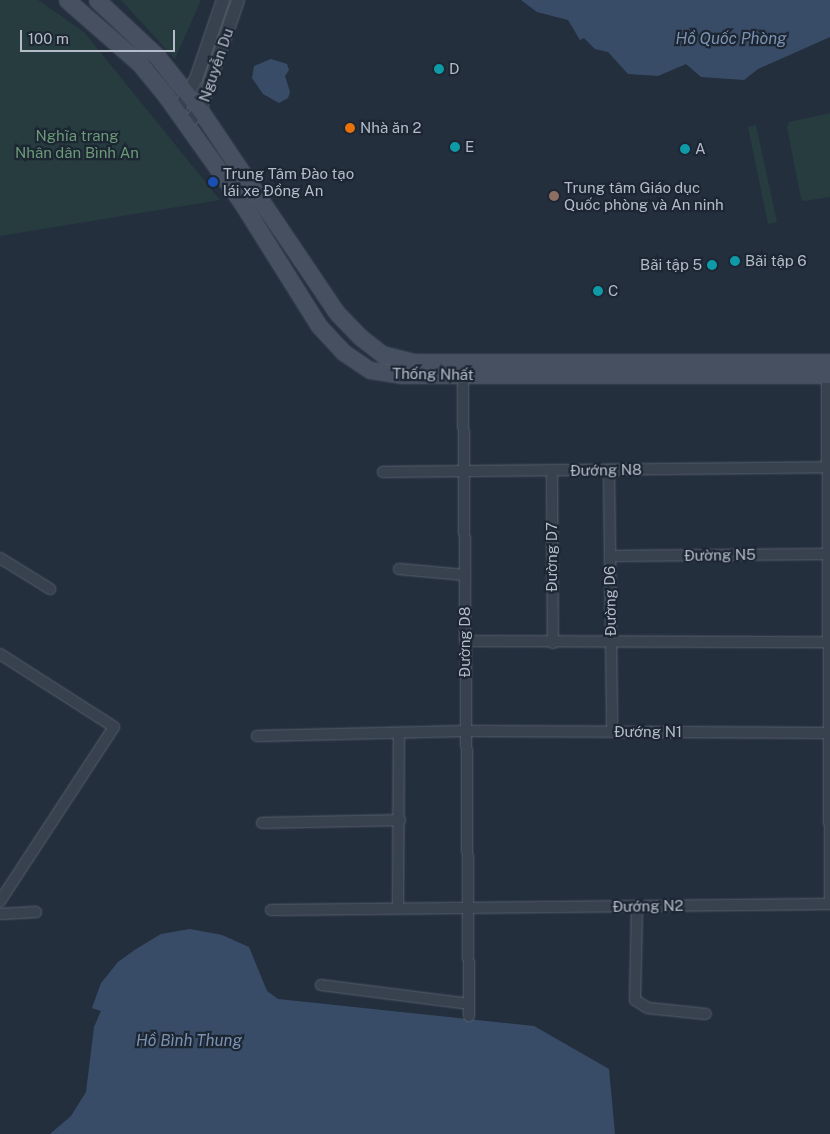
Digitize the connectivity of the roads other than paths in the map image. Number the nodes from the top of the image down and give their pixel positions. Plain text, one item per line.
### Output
1 (67, 0) edge
2 (96, 0) edge
3 (223, 0) edge
4 (238, 0) edge
5 (189, 95) junction
6 (200, 110) junction
7 (177, 112) junction
8 (186, 125) junction
9 (358, 336) junction
10 (343, 352) junction
11 (829, 368) edge
12 (463, 375) junction
13 (830, 423) edge
14 (828, 467) junction
15 (552, 470) junction
16 (609, 470) junction
17 (464, 471) junction
18 (383, 472) dead end
19 (829, 554) edge
20 (610, 556) junction
21 (0, 558) edge
22 (399, 569) dead end
23 (465, 575) junction
24 (50, 589) dead end
25 (465, 641) junction
26 (829, 642) edge
27 (553, 643) junction
28 (611, 643) junction
29 (0, 654) edge
30 (466, 731) junction
31 (612, 732) junction
32 (830, 733) edge
33 (399, 734) junction
34 (257, 736) dead end
35 (400, 820) junction
36 (262, 823) dead end
37 (0, 901) edge
38 (830, 904) edge
39 (637, 906) junction
40 (398, 908) junction
41 (467, 908) junction
42 (271, 910) dead end
43 (36, 912) dead end
44 (0, 914) edge
45 (321, 985) dead end
46 (469, 1004) junction
47 (706, 1014) dead end
48 (469, 1016) dead end

1 - 7 main road, Thống Nhất
2 - 5 main road, Thống Nhất
3 - 5 street, Nguyễn Du
4 - 6 street, Nguyễn Du
5 - 6 main road, Thống Nhất
5 - 7 street, Nguyễn Du
6 - 8 street, Nguyễn Du
6 - 9 main road, Thống Nhất
7 - 8 main road, Thống Nhất
8 - 10 main road, Thống Nhất
9 - 10 main road
9 - 11 main road, Thống Nhất
10 - 12 main road, Thống Nhất
11 - 12 main road, Thống Nhất
11 - 13 street
12 - 17 street, Đường D8
13 - 14 street
14 - 16 street, Đướng N8
14 - 19 street
15 - 16 street, Đướng N8
15 - 17 street, Đướng N8
15 - 27 street, Đường D7
16 - 20 street, Đường D6
17 - 18 street, Đướng N8
17 - 23 street, Đường D8
19 - 20 street, Đường N5
19 - 26 street
20 - 28 street, Đường D6
21 - 24 street
22 - 23 street
23 - 25 street, Đường D8
25 - 27 street
25 - 30 street, Đường D8
26 - 28 street
26 - 32 street
27 - 28 street
28 - 31 street, Đường D6
29 - 37 street
30 - 31 street, Đướng N1
30 - 33 street, Đướng N1
30 - 41 street, Đường D8
31 - 32 street, Đướng N1
32 - 38 street
33 - 34 street, Đướng N1
33 - 35 street
35 - 36 street
35 - 40 street
38 - 39 street, Đướng N2
39 - 41 street, Đướng N2
39 - 47 street
40 - 41 street, Đướng N2
40 - 42 street, Đướng N2
41 - 46 street, Đường D8
43 - 44 street
45 - 46 street
46 - 48 street, Đường D8

